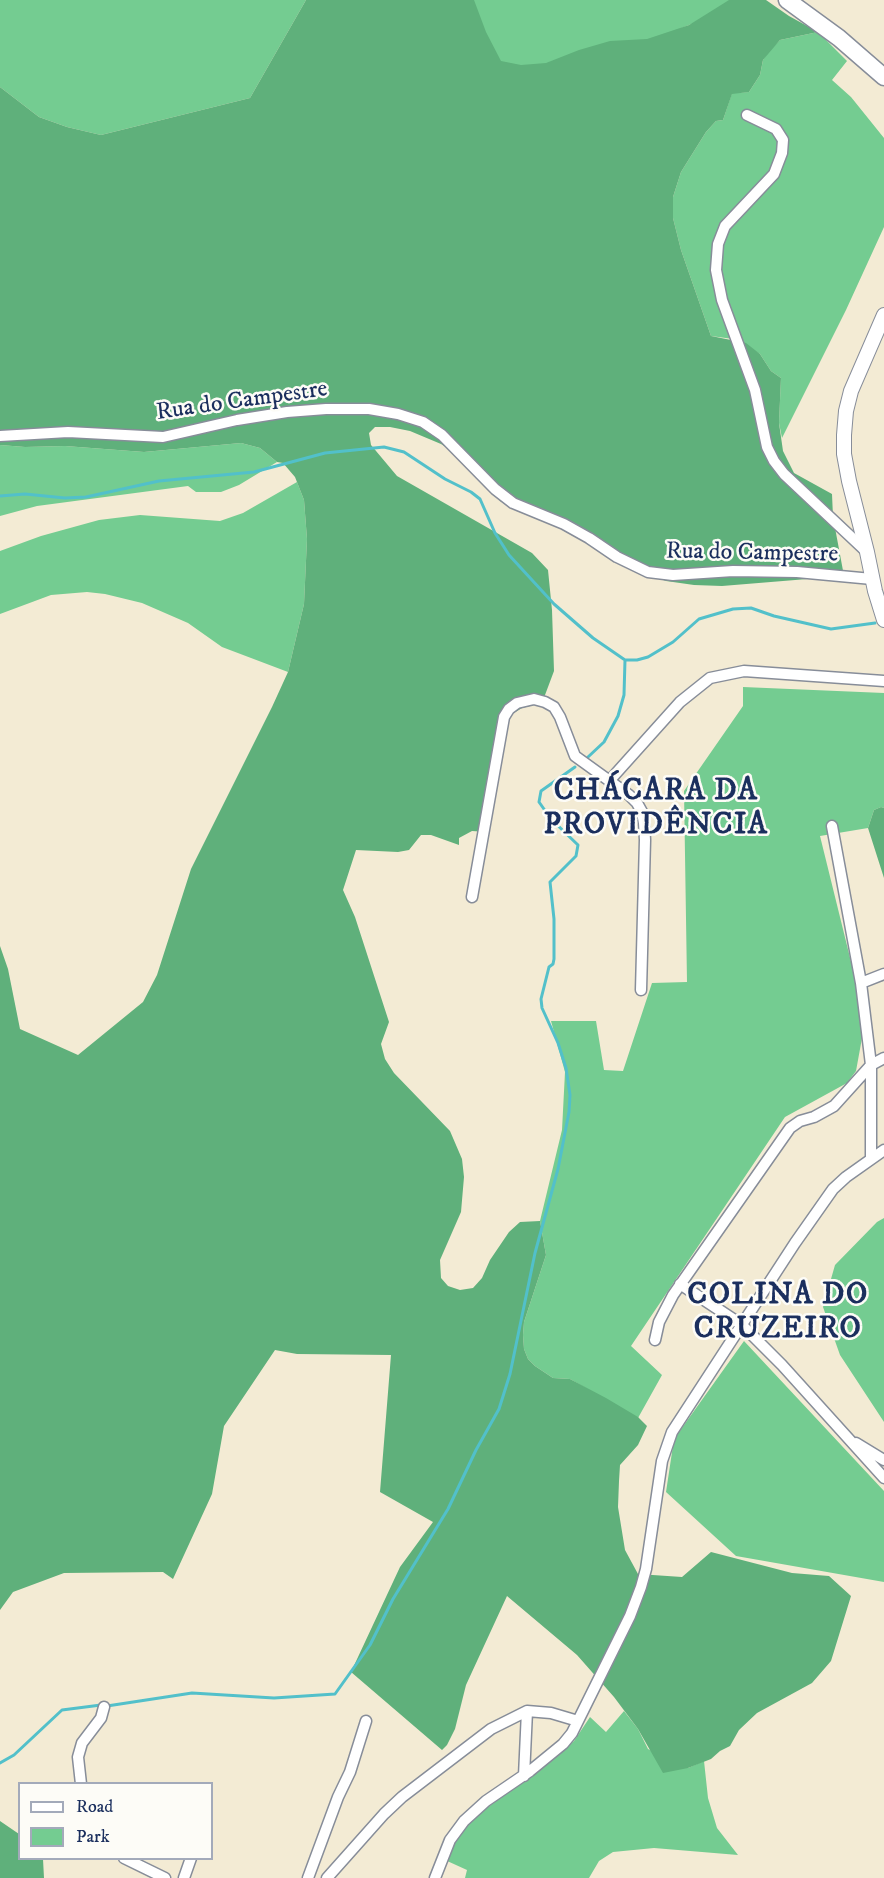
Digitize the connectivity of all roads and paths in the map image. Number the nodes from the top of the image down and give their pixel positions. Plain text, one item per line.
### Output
1 (787, 0) edge
2 (884, 77) edge
3 (747, 115) dead end
4 (884, 315) edge
5 (0, 436) edge
6 (867, 552) junction
7 (872, 579) junction
8 (884, 620) edge
9 (884, 681) edge
10 (610, 780) junction
11 (832, 826) dead end
12 (472, 897) dead end
13 (884, 974) edge
14 (861, 983) junction
15 (641, 990) dead end
16 (884, 1058) edge
17 (871, 1065) junction
18 (884, 1150) edge
19 (871, 1159) junction
20 (680, 1284) junction
21 (742, 1325) junction
22 (655, 1340) dead end
23 (846, 1436) junction
24 (884, 1460) edge
25 (884, 1478) edge
26 (104, 1707) dead end
27 (527, 1712) junction
28 (366, 1721) dead end
29 (578, 1721) junction
30 (524, 1776) junction
31 (81, 1782) edge
32 (128, 1860) edge
33 (190, 1860) edge
34 (165, 1878) edge
35 (184, 1878) edge
36 (308, 1878) edge
37 (327, 1878) edge
38 (435, 1878) edge

1 - 2 main road
3 - 6 street
4 - 6 street
5 - 7 street, Rua do Campestre
6 - 7 street
7 - 8 street
9 - 10 street
10 - 12 street
10 - 15 street
11 - 14 street
13 - 14 street
14 - 17 street
16 - 17 street
17 - 19 street
17 - 20 street
18 - 19 street
19 - 21 street
20 - 21 street
20 - 22 street
21 - 23 street
21 - 29 street
23 - 24 street
23 - 25 street
26 - 31 street
27 - 29 street
27 - 30 street
27 - 37 street
28 - 36 street
29 - 30 street
30 - 38 street
32 - 34 street
33 - 35 street

